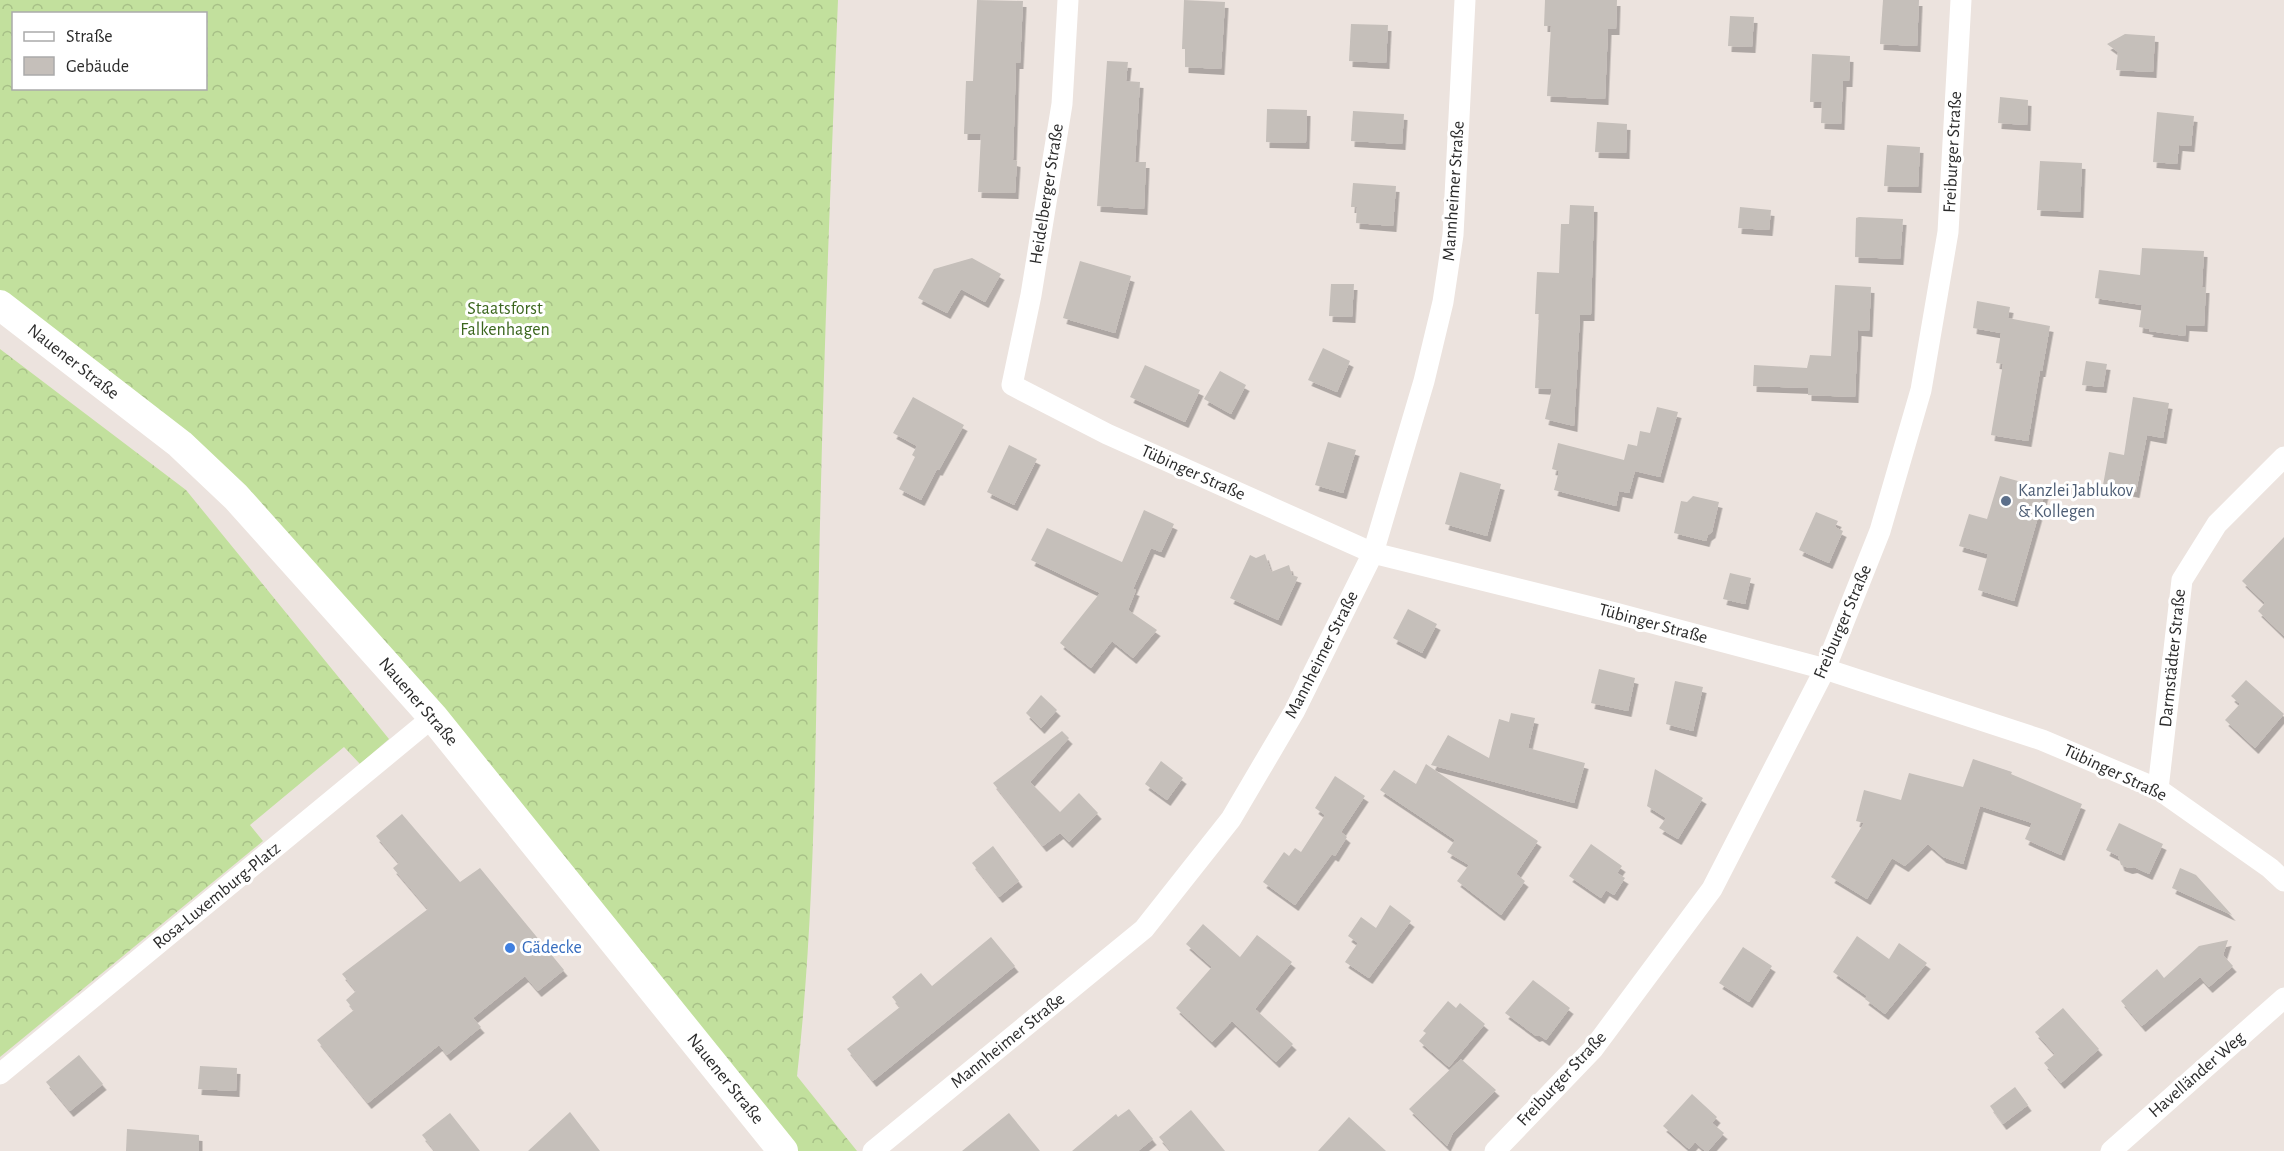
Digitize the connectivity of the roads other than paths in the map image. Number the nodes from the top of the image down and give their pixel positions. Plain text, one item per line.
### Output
1 (1068, 0) edge
2 (1465, 0) edge
3 (1961, 0) edge
4 (0, 305) edge
5 (1012, 385) joint
6 (2284, 457) edge
7 (1372, 553) junction
8 (1825, 669) junction
9 (433, 717) junction
10 (2158, 789) junction
11 (2284, 881) edge
12 (2284, 998) edge
13 (0, 1074) edge
14 (783, 1151) edge
15 (873, 1151) edge
16 (1495, 1151) edge
17 (2111, 1151) edge

1 - 5 street, Heidelberger Straße
2 - 7 street, Mannheimer Straße
3 - 8 street, Freiburger Straße
4 - 9 main road, Nauener Straße
5 - 7 street, Tübinger Straße
6 - 10 street, Darmstädter Straße
7 - 8 street, Tübinger Straße
7 - 15 street, Mannheimer Straße
8 - 10 street, Tübinger Straße
8 - 16 street, Freiburger Straße
9 - 13 street, Rosa-Luxemburg-Platz
9 - 14 main road, Nauener Straße
10 - 11 street, Tübinger Straße
12 - 17 street, Havelländer Weg

